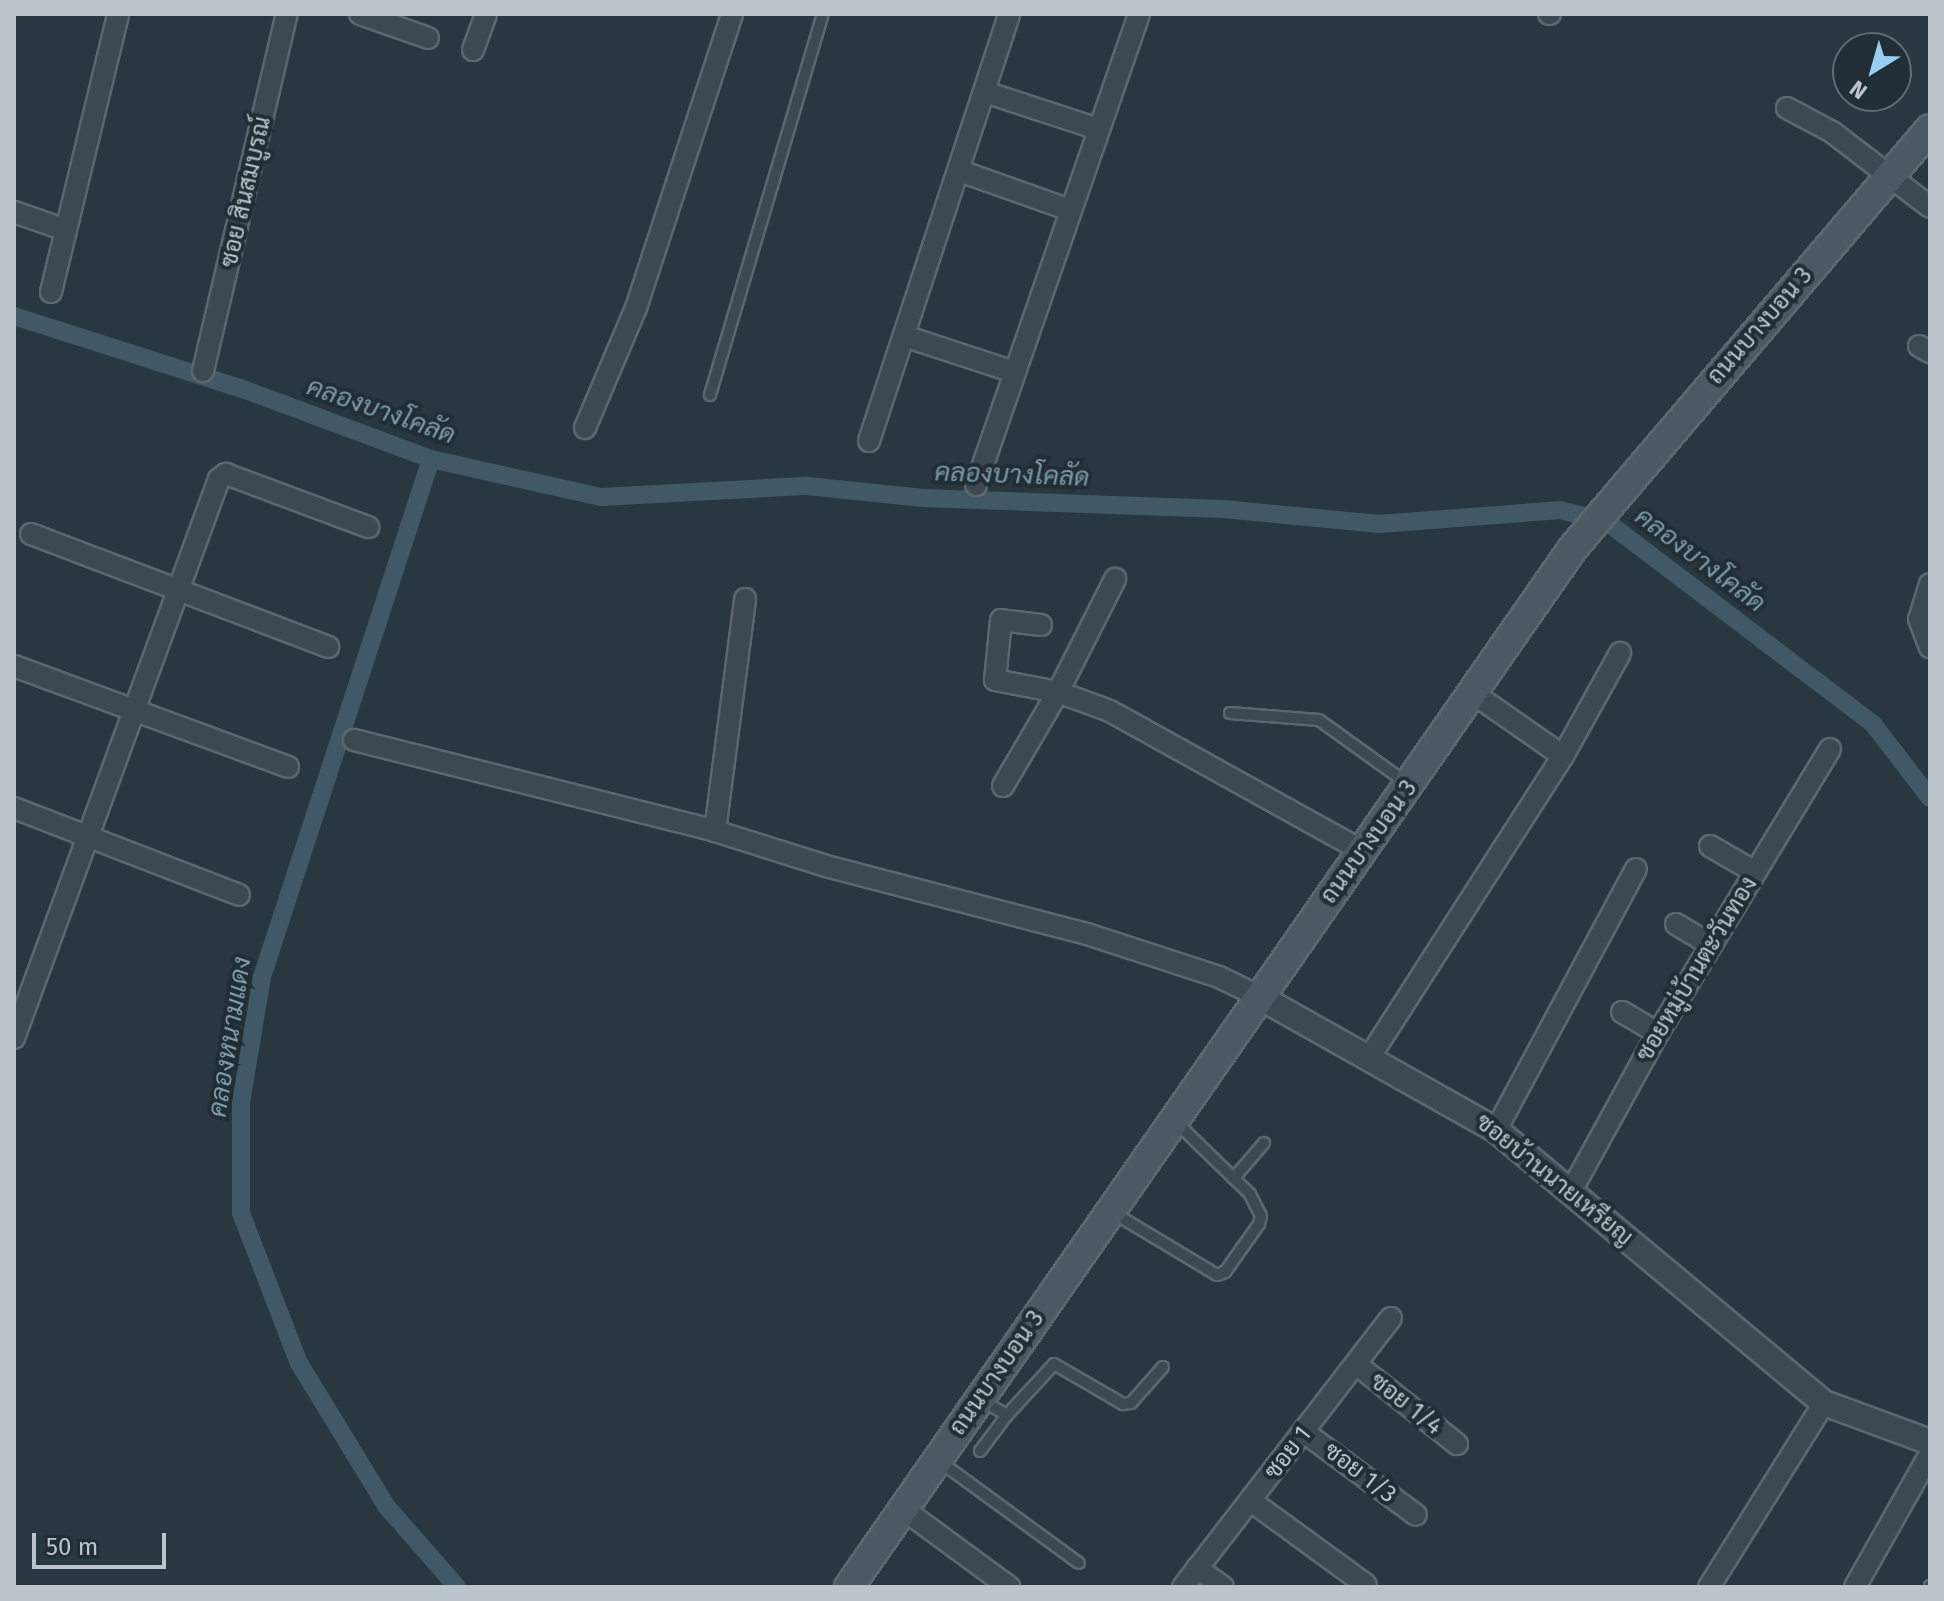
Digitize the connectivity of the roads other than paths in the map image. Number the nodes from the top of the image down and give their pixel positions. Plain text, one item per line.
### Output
1 (118, 14) edge
2 (287, 14) edge
3 (360, 14) edge
4 (486, 14) edge
5 (732, 14) edge
6 (823, 14) edge
7 (1009, 14) edge
8 (1139, 14) edge
9 (428, 38) dead end
10 (473, 50) dead end
11 (985, 92) junction
12 (1787, 108) dead end
13 (1098, 129) junction
14 (1930, 129) edge
15 (960, 171) junction
16 (1889, 178) junction
17 (1930, 207) edge
18 (1070, 210) junction
19 (14, 212) edge
20 (66, 230) junction
21 (51, 292) dead end
22 (904, 336) junction
23 (203, 371) dead end
24 (1014, 372) junction
25 (710, 395) dead end
26 (585, 428) dead end
27 (869, 441) dead end
28 (976, 485) dead end
29 (368, 527) dead end
30 (31, 534) dead end
31 (1115, 579) dead end
32 (1930, 584) edge
33 (178, 589) junction
34 (745, 599) dead end
35 (1041, 625) dead end
36 (328, 647) dead end
37 (1930, 647) edge
38 (1620, 653) dead end
39 (14, 666) edge
40 (1058, 692) junction
41 (1474, 694) junction
42 (133, 710) junction
43 (1230, 713) dead end
44 (354, 740) dead end
45 (1830, 749) dead end
46 (1563, 756) junction
47 (288, 767) dead end
48 (1410, 785) junction
49 (1003, 786) dead end
50 (14, 808) edge
51 (715, 831) junction
52 (86, 836) junction
53 (1710, 846) dead end
54 (1363, 851) junction
55 (1636, 869) dead end
56 (1755, 872) junction
57 (239, 895) dead end
58 (1676, 924) dead end
59 (1711, 945) junction
60 (22, 982) edge
61 (1258, 996) junction
62 (1622, 1012) dead end
63 (1658, 1033) junction
64 (14, 1038) edge
65 (1369, 1058) junction
66 (1173, 1119) junction
67 (1496, 1130) junction
68 (1264, 1143) dead end
69 (1234, 1178) junction
70 (1570, 1193) junction
71 (1110, 1211) junction
72 (1391, 1318) dead end
73 (1356, 1364) junction
74 (1163, 1367) dead end
75 (979, 1399) junction
76 (1824, 1403) junction
77 (1007, 1415) junction
78 (1304, 1432) junction
79 (1930, 1442) edge
80 (1457, 1444) dead end
81 (980, 1451) dead end
82 (1930, 1454) edge
83 (937, 1460) junction
84 (1251, 1501) junction
85 (903, 1509) junction
86 (1416, 1515) dead end
87 (1079, 1563) dead end
88 (1197, 1568) junction
89 (1366, 1585) edge
90 (849, 1587) edge
91 (1009, 1587) edge
92 (1183, 1587) edge
93 (1223, 1587) edge
94 (1709, 1587) edge
95 (1855, 1587) edge

1 - 20 street
2 - 23 street, ซอย สินสมบูรณ์
3 - 9 street
4 - 10 street
5 - 26 street
6 - 25 lane
7 - 11 street
8 - 13 street
11 - 13 street
11 - 15 street
12 - 16 street
13 - 18 street
14 - 16 main road, ถนนบางบอน 3
15 - 18 street
15 - 22 street
16 - 17 street
16 - 41 main road, ถนนบางบอน 3
18 - 24 street
19 - 20 street
20 - 21 street
22 - 24 street
22 - 27 street
24 - 28 street
29 - 33 street
30 - 33 street
31 - 40 street
32 - 37 street
33 - 36 street
33 - 42 street
34 - 51 street
35 - 40 street
38 - 46 street
39 - 42 street
40 - 49 street
40 - 54 street
41 - 46 street
41 - 48 main road, ถนนบางบอน 3
42 - 47 street
42 - 52 street
43 - 48 lane
44 - 51 street
45 - 56 street, ซอยหมู่บ้านตะวันทอง
46 - 65 street
48 - 54 main road, ถนนบางบอน 3
50 - 52 street
51 - 61 street
52 - 57 street
52 - 60 street
53 - 56 street
54 - 61 main road, ถนนบางบอน 3
55 - 67 street
56 - 59 street, ซอยหมู่บ้านตะวันทอง
58 - 59 street
59 - 63 street, ซอยหมู่บ้านตะวันทอง
60 - 64 street
61 - 65 street, ซอยบ้านนายเหรียญ
61 - 66 main road, ถนนบางบอน 3
62 - 63 street
63 - 70 street, ซอยหมู่บ้านตะวันทอง
65 - 67 street, ซอยบ้านนายเหรียญ
66 - 69 lane
66 - 71 main road, ถนนบางบอน 3
67 - 70 street, ซอยบ้านนายเหรียญ
68 - 69 lane
69 - 71 lane
70 - 76 street, ซอยบ้านนายเหรียญ
71 - 75 main road, ถนนบางบอน 3
72 - 73 street, ซอย 1
73 - 78 street, ซอย 1
73 - 80 street, ซอย 1/4
74 - 77 lane
75 - 77 lane
75 - 83 main road, ถนนบางบอน 3
76 - 79 street, ซอยบ้านนายเหรียญ
76 - 94 street
77 - 81 lane
78 - 84 street, ซอย 1
78 - 86 street, ซอย 1/3
82 - 95 street
83 - 85 main road, ถนนบางบอน 3
83 - 87 lane
84 - 88 street, ซอย 1
84 - 89 street
85 - 90 main road, ถนนบางบอน 3
85 - 91 street
88 - 92 street, ซอย 1
88 - 93 street

